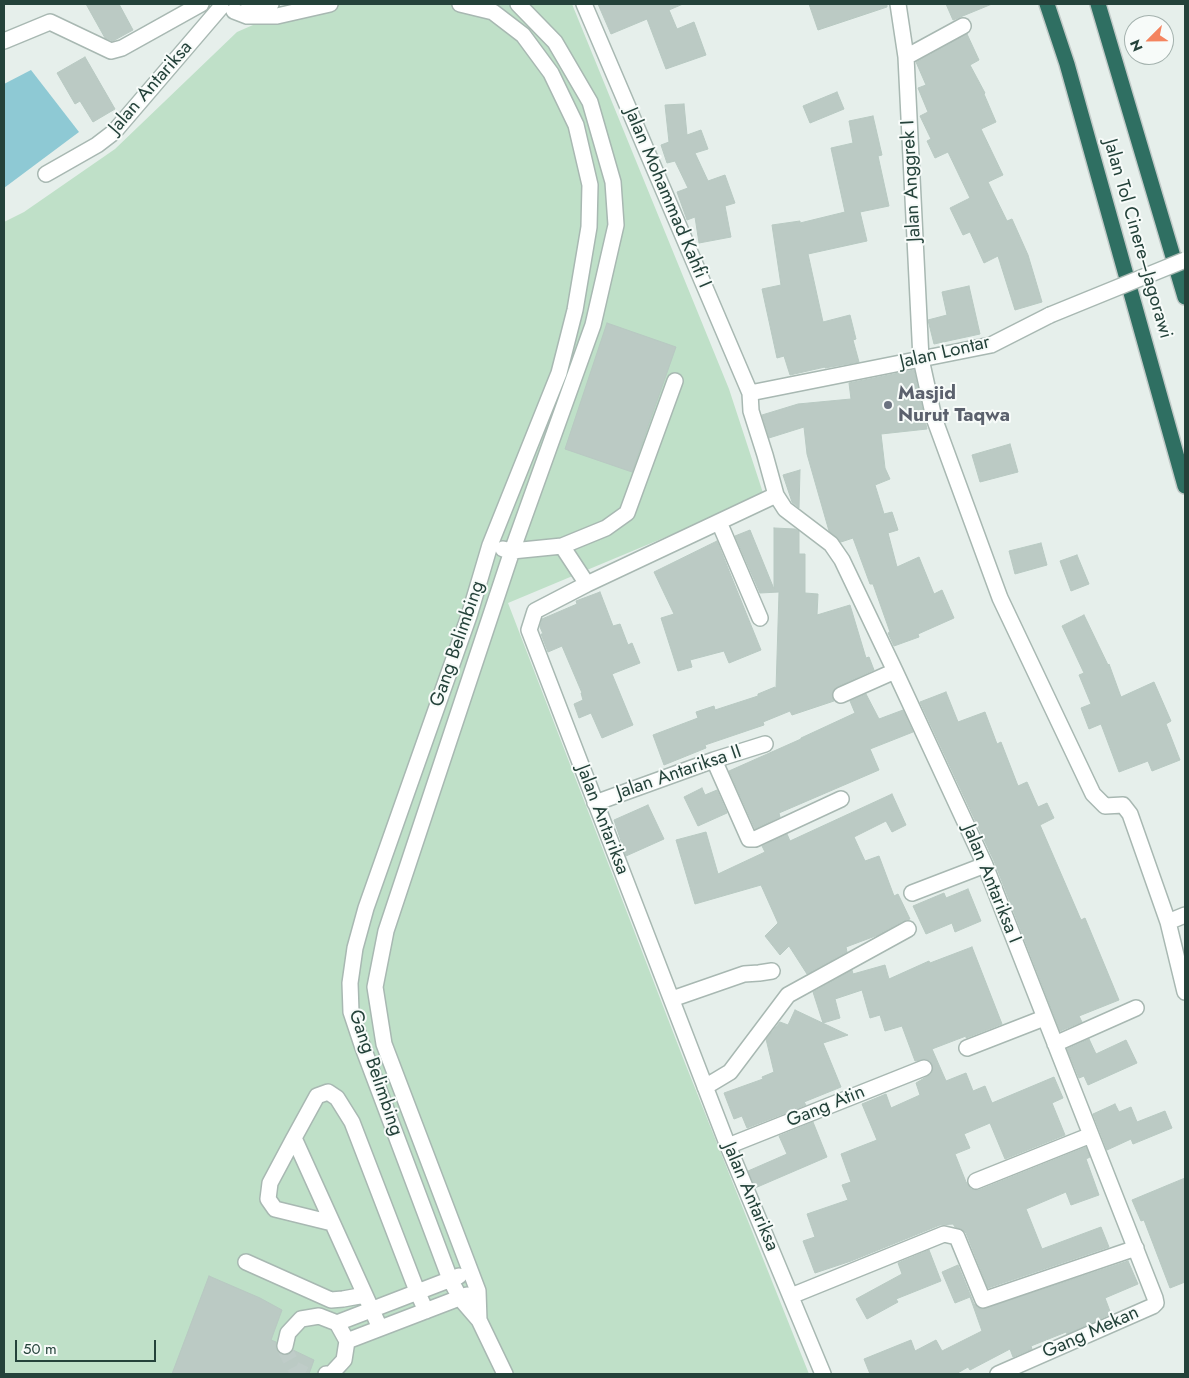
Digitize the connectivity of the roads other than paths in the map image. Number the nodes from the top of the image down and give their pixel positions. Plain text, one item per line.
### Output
1 (200, 4) edge
2 (271, 4) edge
3 (330, 4) edge
4 (460, 4) edge
5 (518, 4) edge
6 (584, 4) edge
7 (898, 4) edge
8 (1047, 4) edge
9 (1098, 4) edge
10 (224, 7) edge
11 (963, 26) dead end
12 (4, 41) edge
13 (906, 57) junction
14 (46, 174) dead end
15 (1185, 260) edge
16 (1185, 297) edge
17 (922, 359) junction
18 (675, 381) dead end
19 (750, 393) junction
20 (1185, 486) edge
21 (776, 495) junction
22 (719, 522) junction
23 (490, 545) junction
24 (562, 546) junction
25 (512, 551) junction
26 (587, 584) junction
27 (760, 618) dead end
28 (895, 670) junction
29 (841, 695) dead end
30 (764, 744) dead end
31 (714, 760) junction
32 (841, 799) dead end
33 (595, 803) junction
34 (985, 865) junction
35 (912, 893) dead end
36 (1185, 915) edge
37 (1168, 922) junction
38 (908, 929) dead end
39 (772, 970) dead end
40 (350, 983) junction
41 (375, 987) junction
42 (1185, 992) edge
43 (672, 999) junction
44 (1136, 1008) dead end
45 (1044, 1018) junction
46 (1055, 1044) junction
47 (967, 1048) dead end
48 (924, 1068) dead end
49 (705, 1087) junction
50 (1091, 1135) junction
51 (294, 1138) junction
52 (728, 1146) junction
53 (976, 1181) dead end
54 (332, 1223) junction
55 (1136, 1248) junction
56 (246, 1262) dead end
57 (471, 1271) junction
58 (450, 1279) junction
59 (417, 1291) junction
60 (478, 1291) junction
61 (364, 1295) junction
62 (791, 1296) junction
63 (460, 1298) junction
64 (1156, 1303) joint
65 (371, 1309) junction
66 (426, 1311) junction
67 (479, 1320) junction
68 (337, 1323) junction
69 (380, 1328) junction
70 (347, 1341) junction
71 (286, 1346) dead end
72 (326, 1374) edge
73 (505, 1374) edge
74 (823, 1374) edge
75 (998, 1374) edge

1 - 12 street
2 - 10 street
3 - 10 street
4 - 23 street, Gang Belimbing
5 - 25 street, Gang Belimbing
6 - 19 street, Jalan Mohammad Kahfi I
7 - 13 street, Jalan Anggrek I
8 - 20 highway, Jalan Tol Cinere–Jagorawi
9 - 16 highway, Jalan Tol Cinere–Jagorawi
10 - 14 street, Jalan Antariksa
11 - 13 street
13 - 17 street, Jalan Anggrek I
15 - 17 street, Jalan Lontar, bridge
17 - 19 street, Jalan Lontar
17 - 37 street, Jalan Anggrek I
18 - 24 street
19 - 21 street
21 - 22 street, Jalan Antariksa
21 - 28 street, Jalan Antariksa I
22 - 26 street, Jalan Antariksa
22 - 27 street
23 - 25 street
23 - 40 street, Gang Belimbing
24 - 25 street
24 - 26 street
25 - 41 street, Gang Belimbing
26 - 33 street, Jalan Antariksa
28 - 29 street
28 - 34 street, Jalan Antariksa I
30 - 31 street, Jalan Antariksa II
31 - 32 street
31 - 33 street, Jalan Antariksa II
33 - 43 street, Jalan Antariksa
34 - 35 street
34 - 45 street, Jalan Antariksa I
36 - 37 street
37 - 42 street
38 - 49 street
39 - 43 street
40 - 41 street
40 - 58 street, Gang Belimbing
41 - 57 street, Gang Belimbing
43 - 49 street, Jalan Antariksa
44 - 46 street
45 - 46 street, Jalan Antariksa I
45 - 47 street
46 - 50 street, Jalan Antariksa I
48 - 52 street, Gang Atin
49 - 52 street, Jalan Antariksa
50 - 53 street
50 - 55 street, Jalan Antariksa I
51 - 54 street
51 - 54 street
51 - 59 street
52 - 62 street, Jalan Antariksa
54 - 61 street
55 - 62 street
55 - 64 street, Jalan Antariksa I
56 - 61 street
57 - 58 street
57 - 60 street, Gang Belimbing
58 - 59 street
58 - 63 street, Gang Belimbing
59 - 65 street
59 - 66 street
60 - 63 street
60 - 67 street, Gang Belimbing
61 - 65 street
62 - 74 street, Jalan Antariksa
63 - 66 street
63 - 67 street, Gang Belimbing
64 - 75 street, Gang Mekan
65 - 68 street
65 - 69 street
66 - 69 street
67 - 73 street, Gang Belimbing
68 - 70 street
68 - 71 street
69 - 70 street
70 - 72 street

